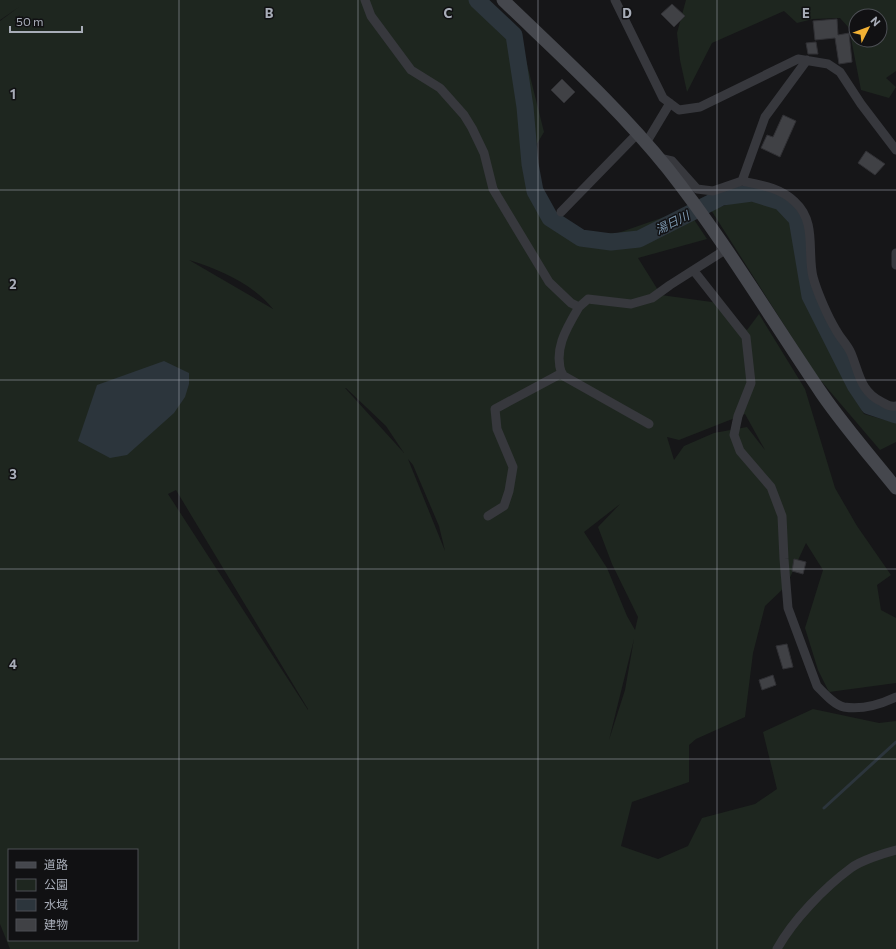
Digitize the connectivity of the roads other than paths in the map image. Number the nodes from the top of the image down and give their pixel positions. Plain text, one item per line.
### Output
1 (365, 0) edge
2 (503, 0) edge
3 (615, 0) edge
4 (808, 60) junction
5 (670, 103) junction
6 (642, 138) junction
7 (896, 150) edge
8 (659, 158) junction
9 (742, 181) junction
10 (561, 212) dead end
11 (722, 246) junction
12 (896, 253) edge
13 (896, 265) edge
14 (694, 271) junction
15 (579, 307) junction
16 (562, 373) junction
17 (896, 406) edge
18 (649, 424) dead end
19 (896, 488) edge
20 (488, 516) dead end
21 (896, 697) edge
22 (896, 850) edge
23 (777, 949) edge

1 - 15 street
2 - 6 street
3 - 5 street
4 - 5 street
4 - 7 street
4 - 9 street
5 - 6 street
6 - 8 street
6 - 10 street
8 - 9 street
8 - 11 street
9 - 17 street
11 - 14 street
11 - 19 street
12 - 13 street
14 - 15 street
14 - 21 street
15 - 16 street
16 - 18 street
16 - 20 street
22 - 23 street

